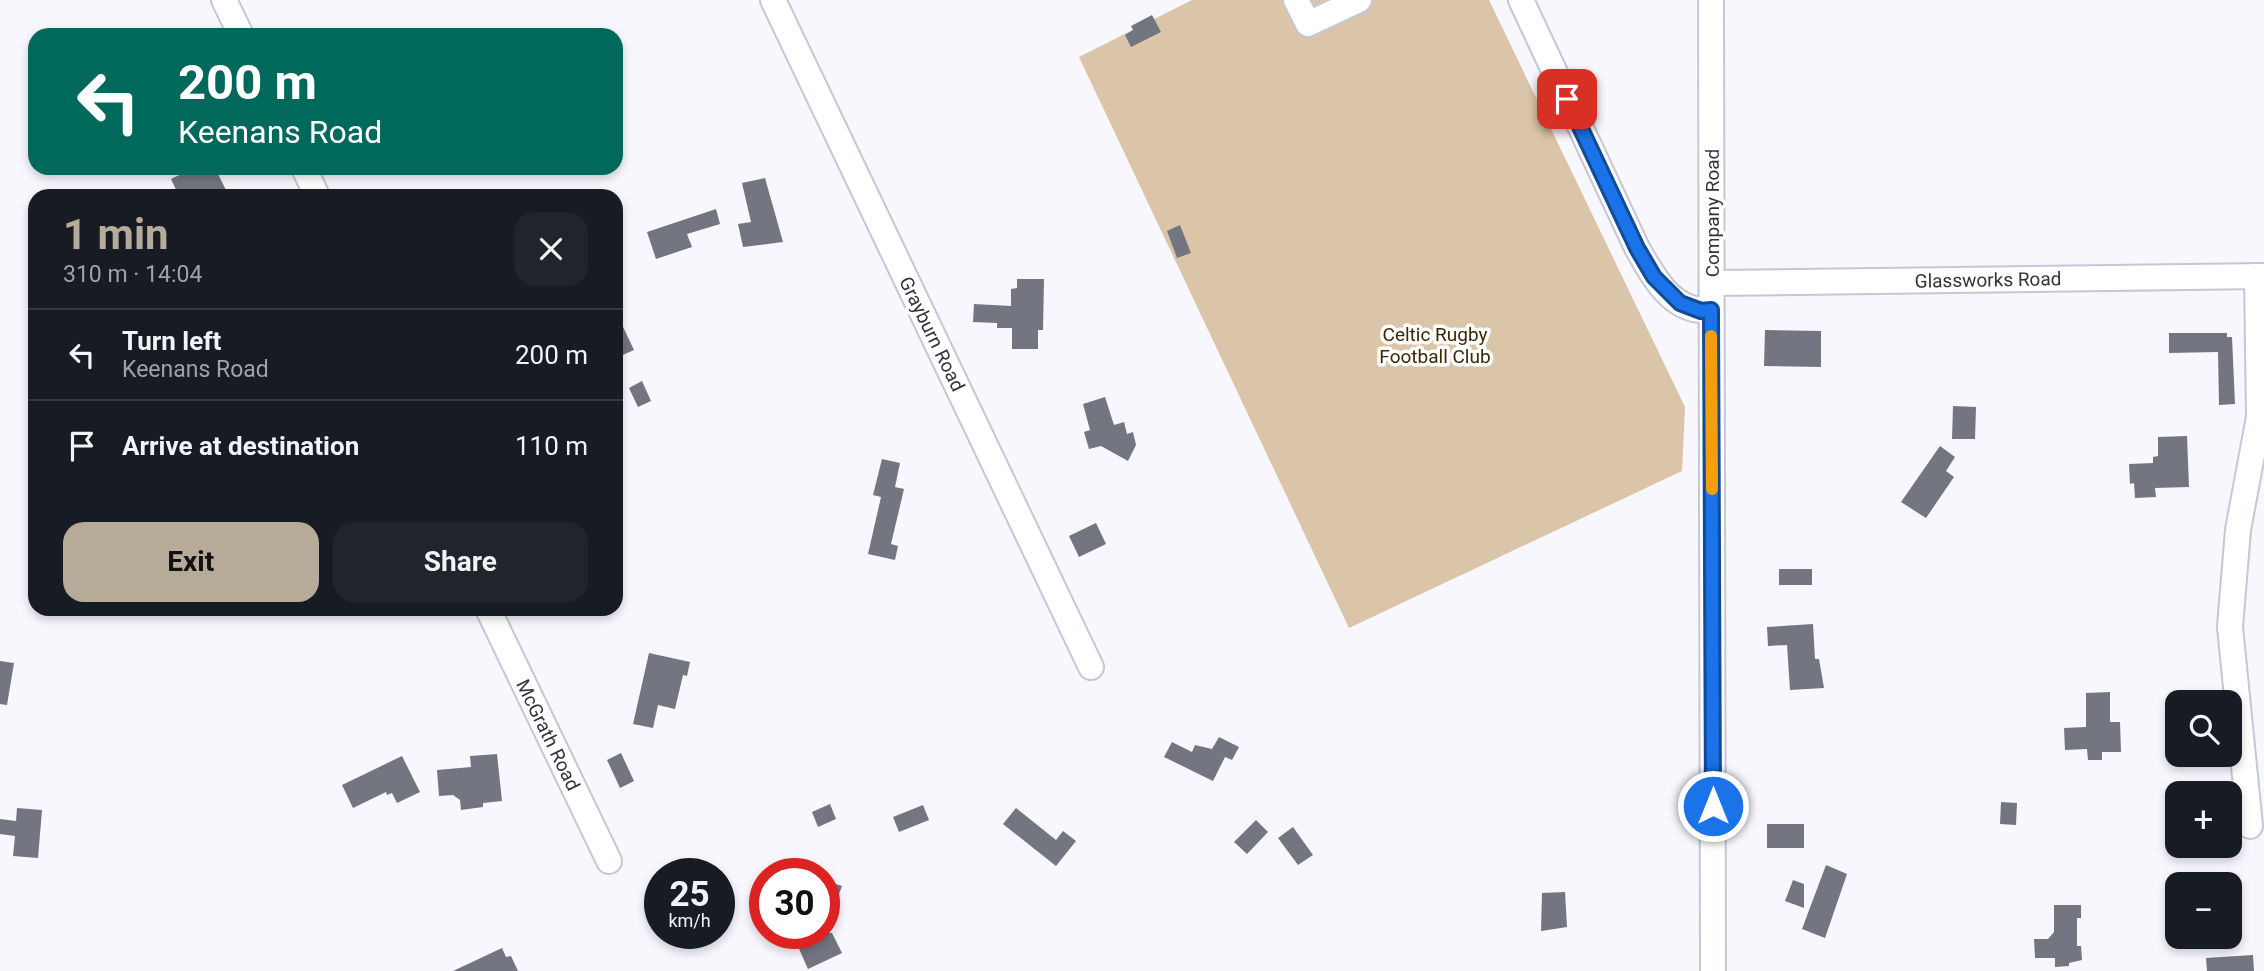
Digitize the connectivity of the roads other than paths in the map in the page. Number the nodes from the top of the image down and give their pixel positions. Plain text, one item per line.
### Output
1 (224, 0) edge
2 (773, 0) edge
3 (1296, 0) edge
4 (1359, 0) edge
5 (1521, 0) edge
6 (1711, 0) edge
7 (237, 28) edge
8 (2260, 276) edge
9 (1712, 283) junction
10 (1711, 310) junction
11 (491, 616) edge
12 (1091, 667) dead end
13 (2250, 826) dead end
14 (609, 862) dead end
15 (1713, 971) edge

1 - 7 street
2 - 12 street, Grayburn Road
3 - 4 street
5 - 10 street
6 - 9 street, Company Road
8 - 9 street, Glassworks Road
8 - 13 street
9 - 10 street, Company Road
10 - 15 street, Company Road
11 - 14 street, McGrath Road

